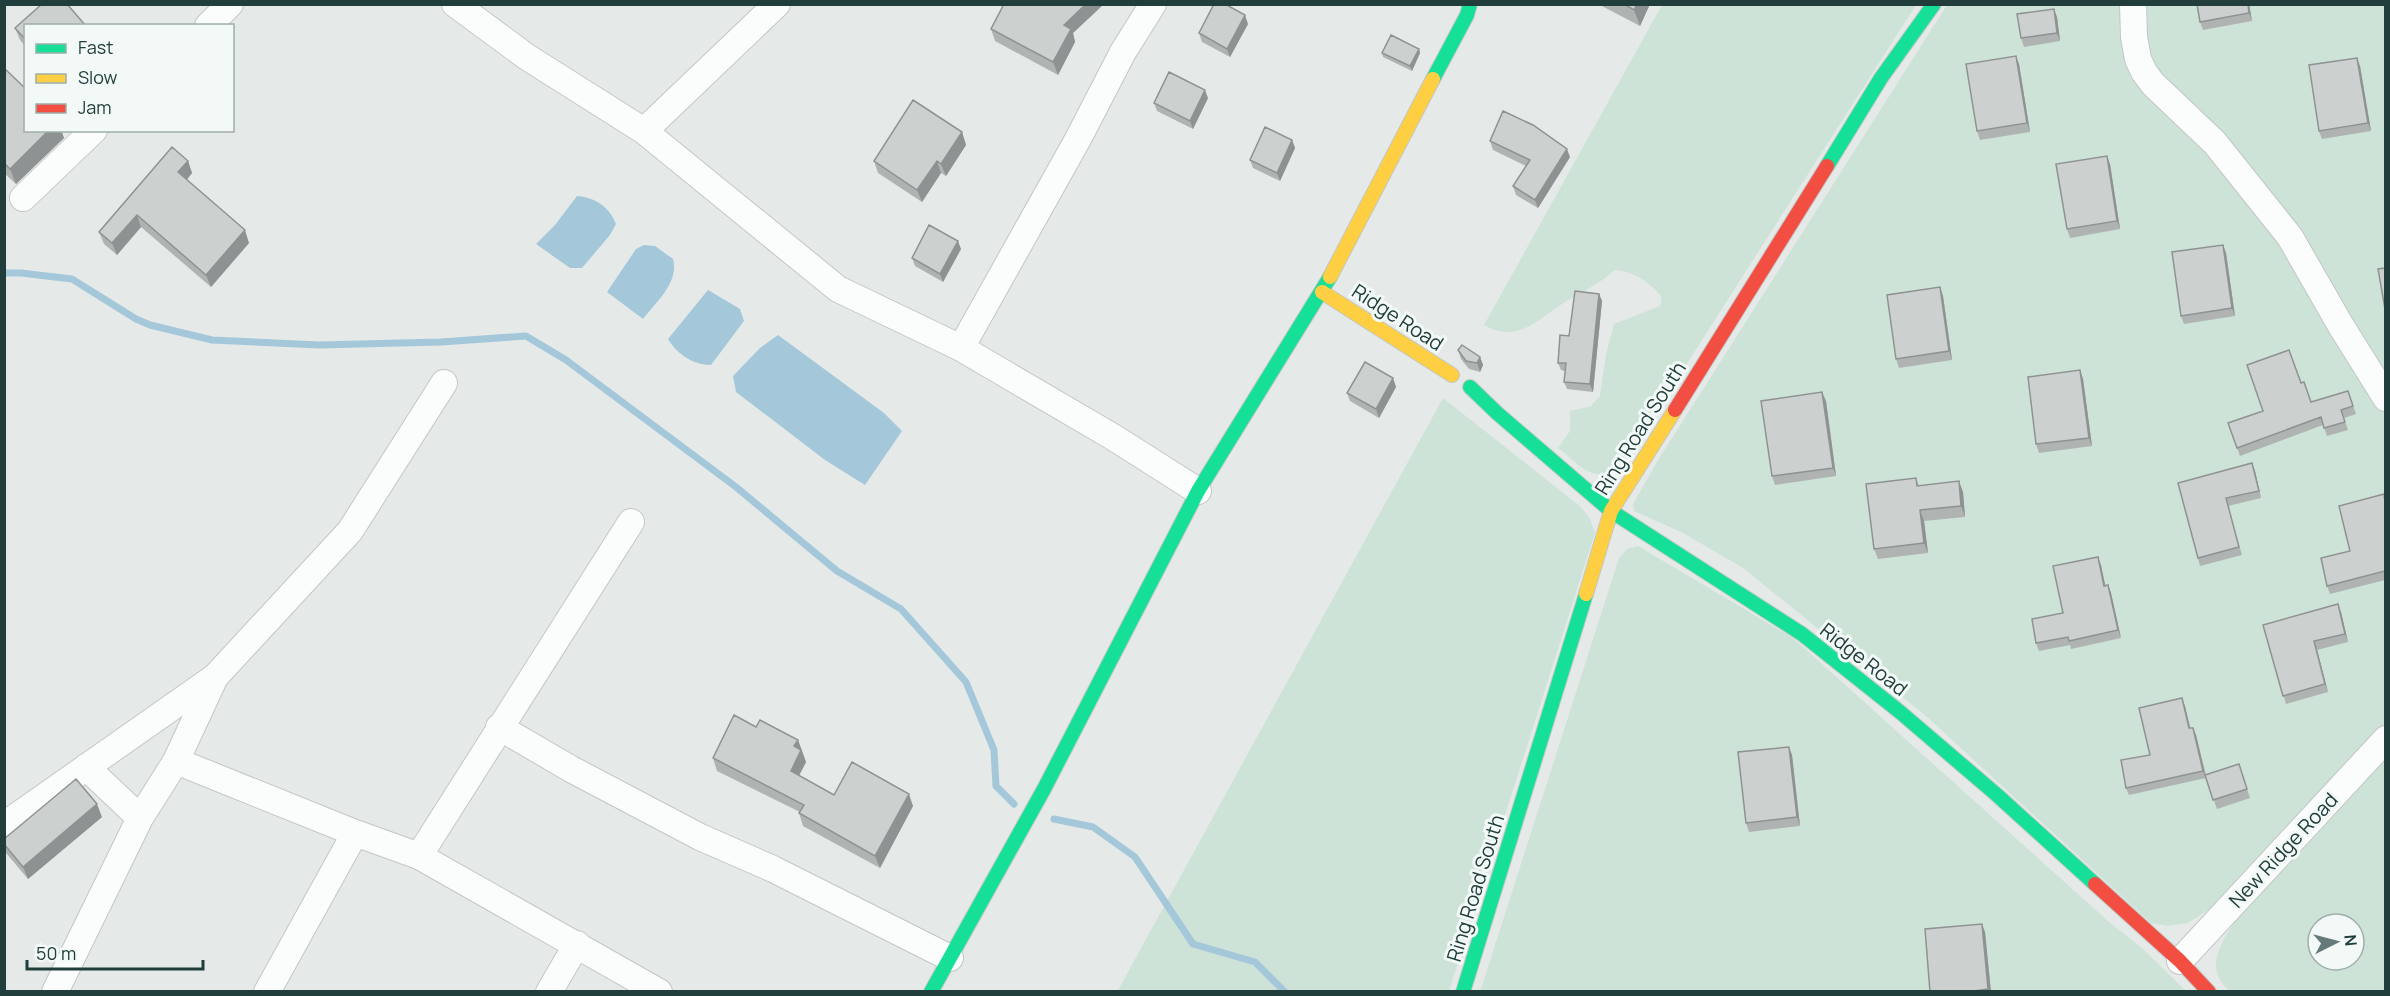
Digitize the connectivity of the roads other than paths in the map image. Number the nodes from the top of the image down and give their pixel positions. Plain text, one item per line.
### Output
1 (231, 4) edge
2 (455, 4) edge
3 (777, 4) edge
4 (1153, 4) edge
5 (1470, 4) edge
6 (1934, 4) edge
7 (2133, 4) edge
8 (210, 24) edge
9 (644, 131) junction
10 (92, 132) edge
11 (23, 198) dead end
12 (1322, 292) junction
13 (961, 348) junction
14 (1452, 375) dead end
15 (444, 383) dead end
16 (1470, 387) dead end
17 (2385, 398) edge
18 (1198, 491) junction
19 (1611, 510) junction
20 (631, 522) dead end
21 (215, 677) junction
22 (499, 727) junction
23 (2385, 739) edge
24 (176, 761) junction
25 (86, 767) junction
26 (140, 818) junction
27 (4, 825) edge
28 (355, 833) junction
29 (419, 856) junction
30 (577, 944) junction
31 (950, 958) junction
32 (2180, 961) junction
33 (55, 992) edge
34 (267, 992) edge
35 (549, 992) edge
36 (659, 992) edge
37 (931, 992) edge
38 (1463, 992) edge
39 (2209, 992) edge

1 - 8 street
2 - 9 street
3 - 9 street
4 - 13 street
5 - 12 street
6 - 19 street, Ring Road South
7 - 17 street
9 - 13 street
10 - 11 street
12 - 14 street, Ridge Road
12 - 18 street
13 - 18 street
15 - 21 street
16 - 19 street, Ridge Road
18 - 31 street
19 - 32 street, Ridge Road
19 - 38 street, Ring Road South
20 - 22 street
21 - 24 street
21 - 25 street
22 - 29 street
22 - 31 street
23 - 32 street, New Ridge Road
24 - 26 street
24 - 28 street
25 - 26 street
25 - 27 street
26 - 33 street
28 - 29 street
28 - 34 street
29 - 30 street
30 - 35 street
30 - 36 street
31 - 37 street
32 - 39 street, Ridge Road

